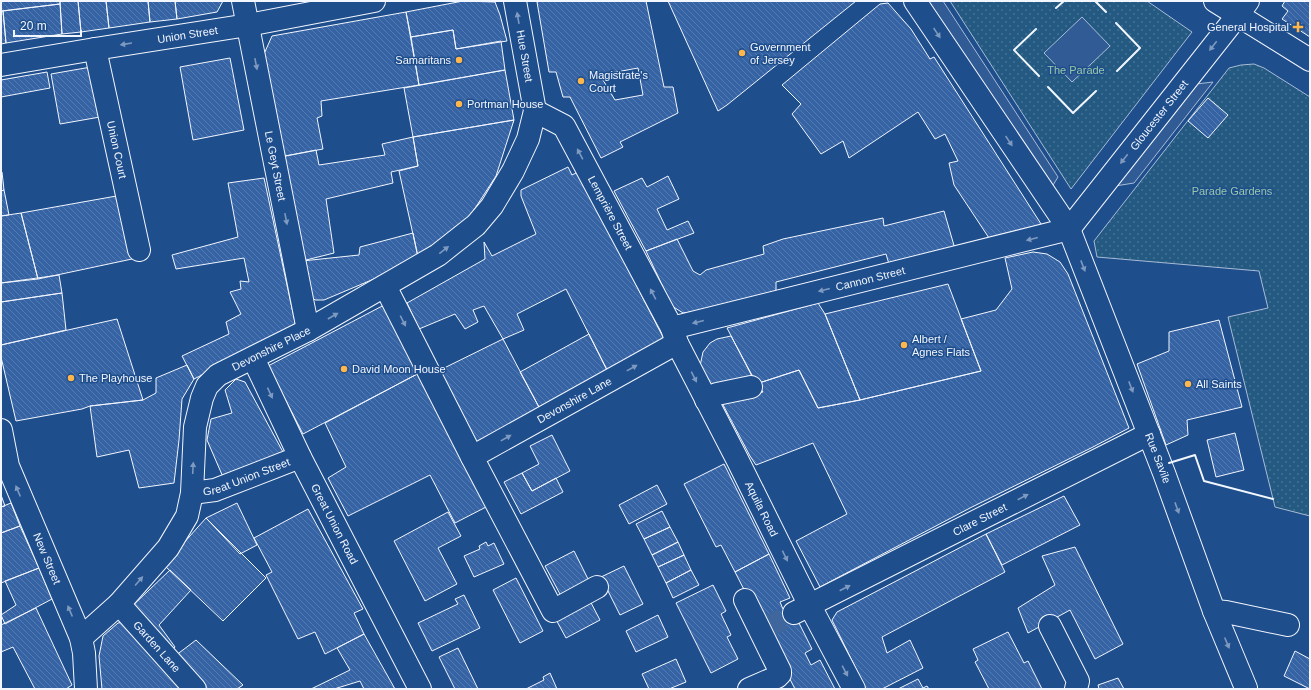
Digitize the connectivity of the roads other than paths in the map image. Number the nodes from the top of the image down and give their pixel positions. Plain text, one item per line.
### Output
1 (243, 1) edge
2 (374, 1) edge
3 (515, 1) edge
4 (915, 1) edge
5 (1215, 1) edge
6 (1243, 8) edge
7 (248, 26) junction
8 (95, 49) junction
9 (1310, 60) edge
10 (1, 65) edge
11 (535, 111) junction
12 (1069, 229) junction
13 (139, 250) dead end
14 (386, 286) junction
15 (308, 330) junction
16 (674, 335) junction
17 (254, 358) junction
18 (751, 387) dead end
19 (706, 400) junction
20 (1, 430) edge
21 (1149, 434) junction
22 (300, 457) junction
23 (472, 457) junction
24 (4, 467) edge
25 (192, 493) junction
26 (597, 587) dead end
27 (745, 600) dead end
28 (119, 604) junction
29 (802, 609) junction
30 (1214, 611) junction
31 (1288, 625) dead end
32 (1050, 626) dead end
33 (81, 638) junction
34 (86, 689) edge
35 (195, 689) edge
36 (420, 689) edge
37 (748, 689) edge
38 (854, 689) edge
39 (1076, 689) edge
40 (1247, 689) edge

1 - 7 street, Le Geyt Street
2 - 7 street, Union Street
11 -> 3 street, Hue Street
4 -> 12 street
5 - 6 street
6 - 9 street
6 -> 12 street, Gloucester Street
7 -> 8 street, Union Street
7 -> 15 street, Le Geyt Street
8 - 10 street, Union Street
8 - 13 street, Union Court
14 -> 11 street, Devonshire Place
16 -> 11 street, Lemprière Street
12 -> 16 street, Cannon Street
12 -> 21 street, Rue Savile
15 -> 14 street, Devonshire Place
14 -> 23 street
15 - 17 street, Devonshire Place
16 -> 19 street, Aquila Road
23 -> 16 street, Devonshire Lane
17 -> 22 street, Great Union Road
25 -> 17 street, Devonshire Place
18 - 19 street
19 -> 29 street, Aquila Road
20 - 24 street, New Street
29 -> 21 street, Clare Street
21 -> 30 street, Rue Savile
22 - 25 street, Great Union Street
22 - 36 street, Great Union Road
23 - 26 street
33 -> 24 street, New Street
28 -> 25 street, Devonshire Place
27 - 37 street
28 - 33 street, Devonshire Place
28 - 35 street, Garden Lane
29 -> 38 street, Aquila Road
30 - 31 street
30 -> 40 street, Rue Savile
32 - 39 street
33 - 34 street, New Street

